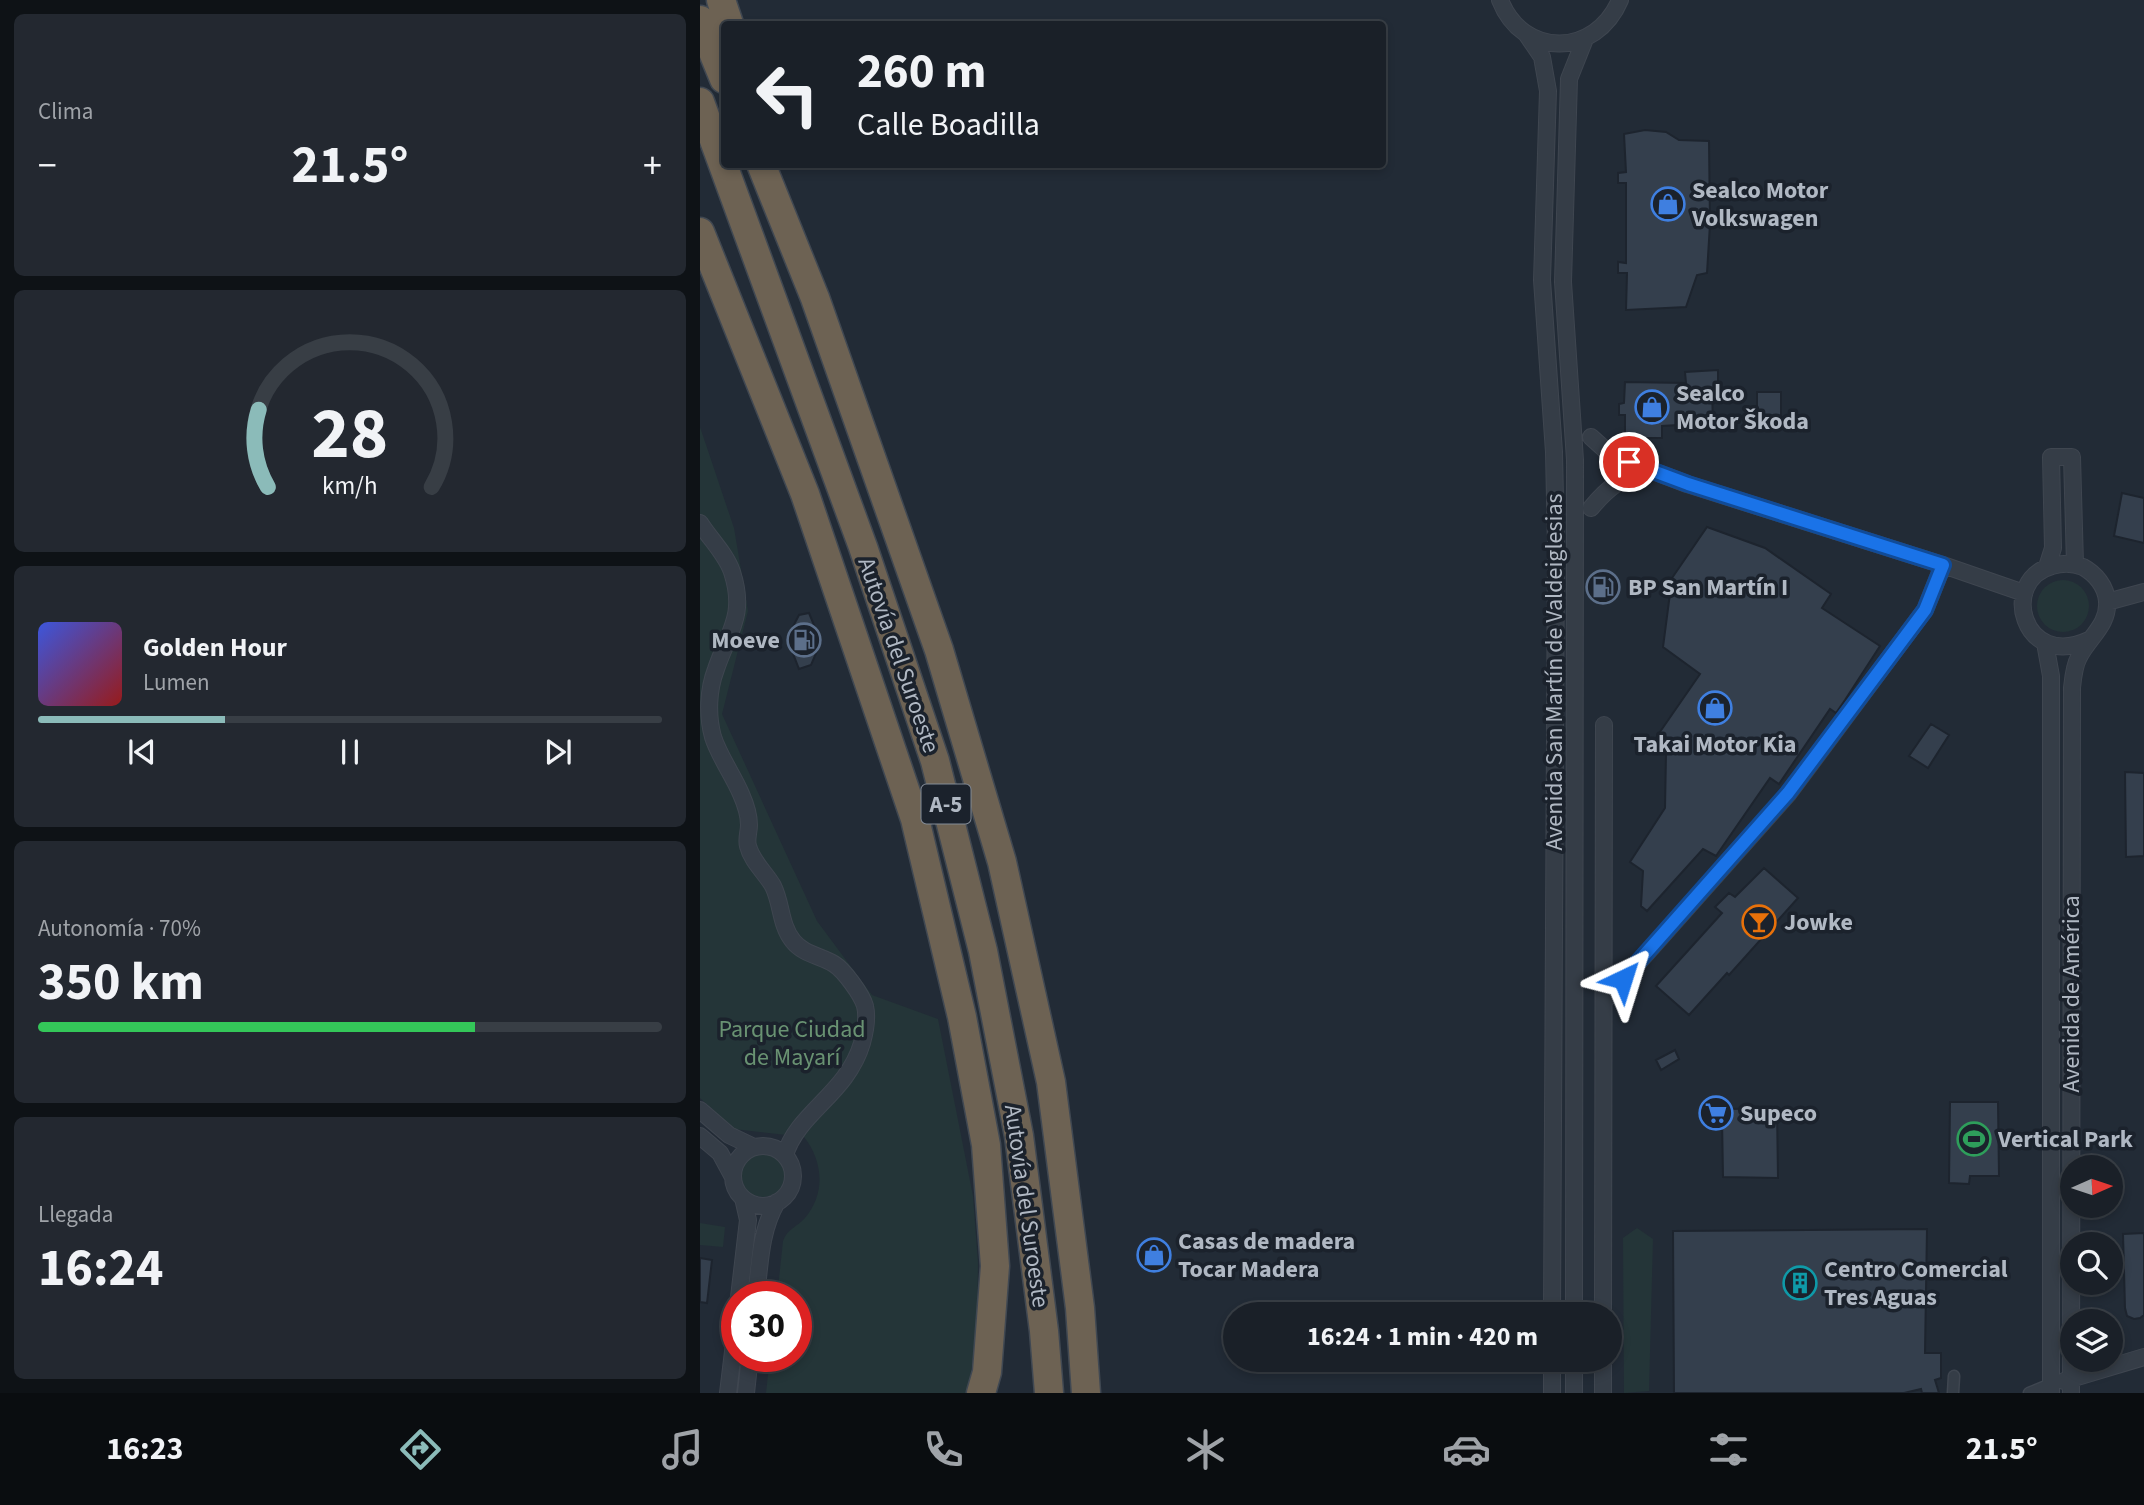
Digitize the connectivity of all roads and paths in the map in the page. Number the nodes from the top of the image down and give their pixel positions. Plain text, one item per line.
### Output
1 (721, 0) edge
2 (1500, 0) edge
3 (1620, 0) edge
4 (700, 20) edge
5 (728, 21) edge
6 (1527, 35) junction
7 (1585, 39) junction
8 (721, 72) edge
9 (700, 102) edge
10 (700, 132) edge
11 (721, 158) edge
12 (725, 168) edge
13 (763, 168) edge
14 (777, 168) edge
15 (700, 232) edge
16 (751, 238) junction
17 (792, 240) junction
18 (1591, 437) dead end
19 (1647, 469) junction
20 (1591, 508) dead end
21 (700, 523) edge
22 (2075, 564) junction
23 (1943, 565) junction
24 (2047, 567) junction
25 (2144, 592) edge
26 (2024, 593) junction
27 (2107, 602) junction
28 (2089, 640) junction
29 (2045, 643) junction
30 (1604, 725) dead end
31 (1605, 951) junction
32 (1640, 960) junction
33 (1606, 999) junction
34 (700, 1110) edge
35 (700, 1136) edge
36 (754, 1147) junction
37 (785, 1155) junction
38 (733, 1177) junction
39 (743, 1198) junction
40 (777, 1202) junction
41 (741, 1281) edge
42 (758, 1281) edge
43 (1552, 1302) edge
44 (1574, 1302) edge
45 (1603, 1302) edge
46 (2144, 1357) edge
47 (731, 1372) edge
48 (748, 1372) edge
49 (1552, 1372) edge
50 (1574, 1372) edge
51 (1603, 1372) edge
52 (1954, 1376) dead end
53 (2071, 1386) edge
54 (2051, 1388) edge
55 (728, 1393) edge
56 (746, 1393) edge
57 (981, 1393) edge
58 (1049, 1393) edge
59 (1086, 1393) edge
60 (1552, 1393) edge
61 (1574, 1393) edge
62 (1602, 1393) edge
63 (1953, 1393) edge
64 (2029, 1393) edge

1 - 5 highway
2 - 6 street, Avenida San Martín de Valdeiglesias
3 - 7 street
4 - 8 highway
6 - 7 street
6 - 43 street, Avenida San Martín de Valdeiglesias
7 - 44 street, Avenida San Martín de Valdeiglesias
9 - 11 highway, Autovía del Suroeste / A-5
10 - 16 highway
12 - 16 highway, Autovía del Suroeste / A-5
13 - 17 highway, Autovía del Suroeste / A-5
14 - 17 highway
15 - 57 highway
16 - 58 highway, Autovía del Suroeste / A-5
17 - 59 highway, Autovía del Suroeste / A-5
18 - 19 street
19 - 20 street
19 - 23 street
21 - 37 street
22 - 24 street
22 - 24 street
22 - 27 street
23 - 26 street
23 - 32 street
24 - 26 street
25 - 27 street
26 - 29 street
27 - 28 street
28 - 29 street
28 - 53 street, Avenida de América
29 - 54 street, Avenida de América
30 - 31 street
31 - 32 street
31 - 33 street
32 - 33 street
33 - 45 street
34 - 36 street
35 - 38 street
36 - 37 street
36 - 38 street
37 - 40 street
38 - 39 street
39 - 40 street
39 - 41 street
40 - 42 street
46 - 53 street
47 - 55 street
48 - 56 street
49 - 60 street
50 - 61 street
51 - 62 street
52 - 63 street
53 - 54 street
54 - 64 street

